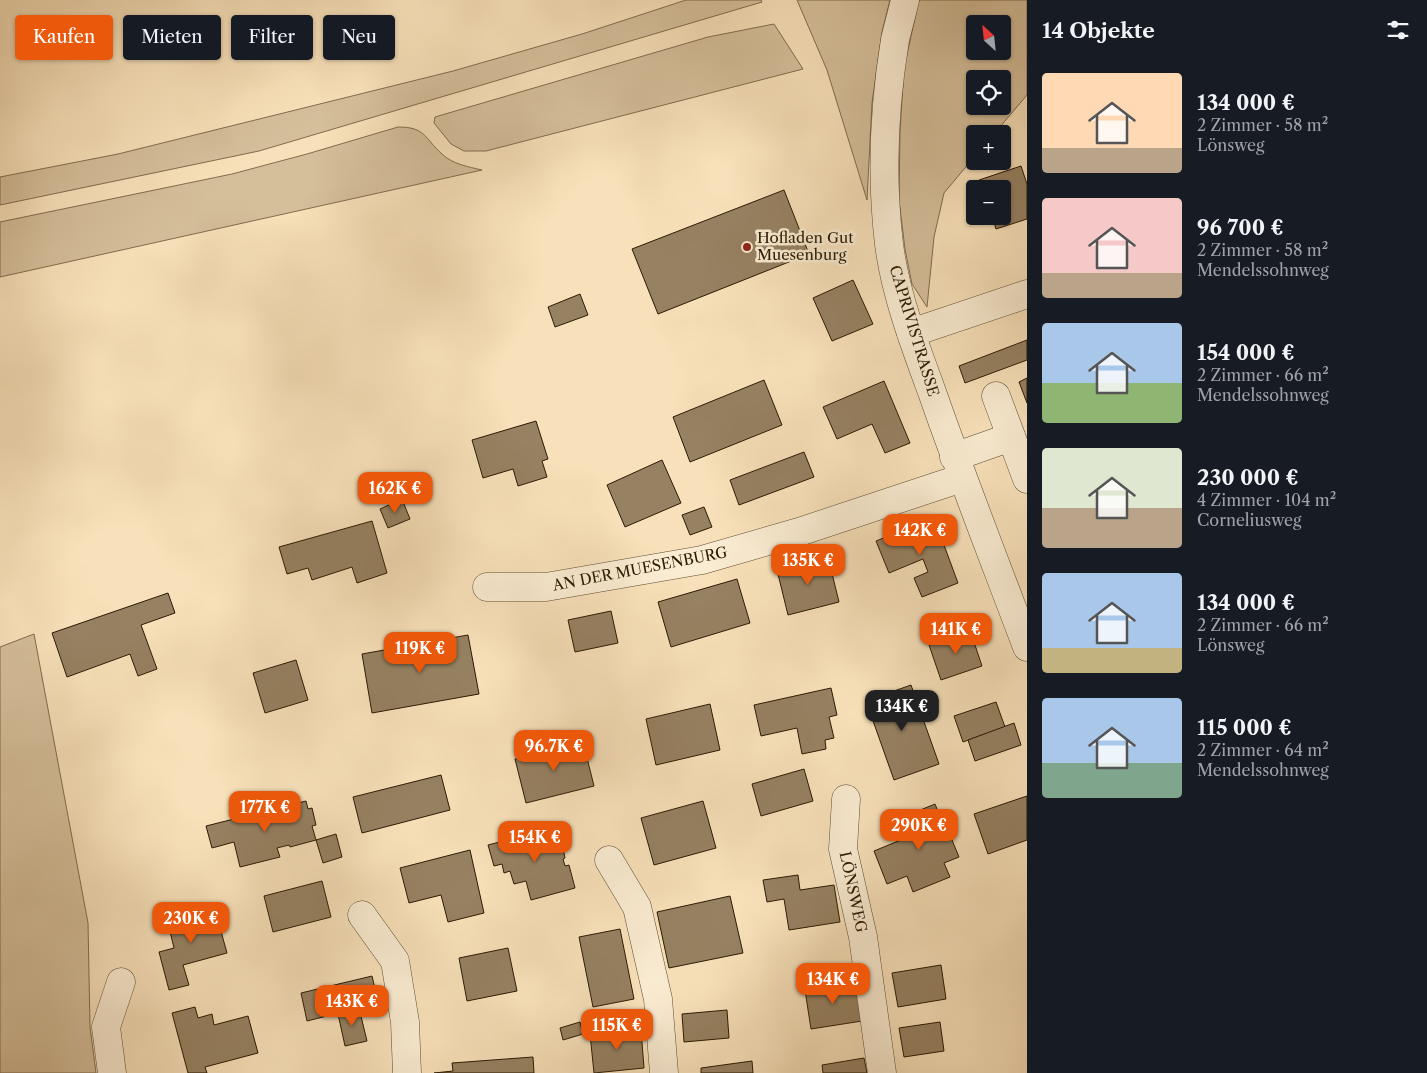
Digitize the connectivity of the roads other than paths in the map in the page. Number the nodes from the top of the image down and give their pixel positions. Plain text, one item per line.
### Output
1 (905, 0) edge
2 (1027, 294) edge
3 (911, 333) junction
4 (996, 396) dead end
5 (1011, 437) junction
6 (958, 467) junction
7 (1027, 479) edge
8 (487, 587) dead end
9 (1027, 647) edge
10 (846, 799) dead end
11 (609, 860) dead end
12 (362, 915) dead end
13 (121, 982) dead end
14 (112, 1073) edge
15 (407, 1073) edge
16 (664, 1073) edge
17 (882, 1073) edge

1 - 3 street, CAPRIVISTRASSE
2 - 3 street
3 - 6 street, CAPRIVISTRASSE
4 - 5 street
5 - 6 street, AN DER MUESENBURG
5 - 7 street
6 - 8 street, AN DER MUESENBURG
6 - 9 street, CAPRIVISTRASSE
10 - 17 street, LÖNSWEG
11 - 16 street
12 - 15 street
13 - 14 street

